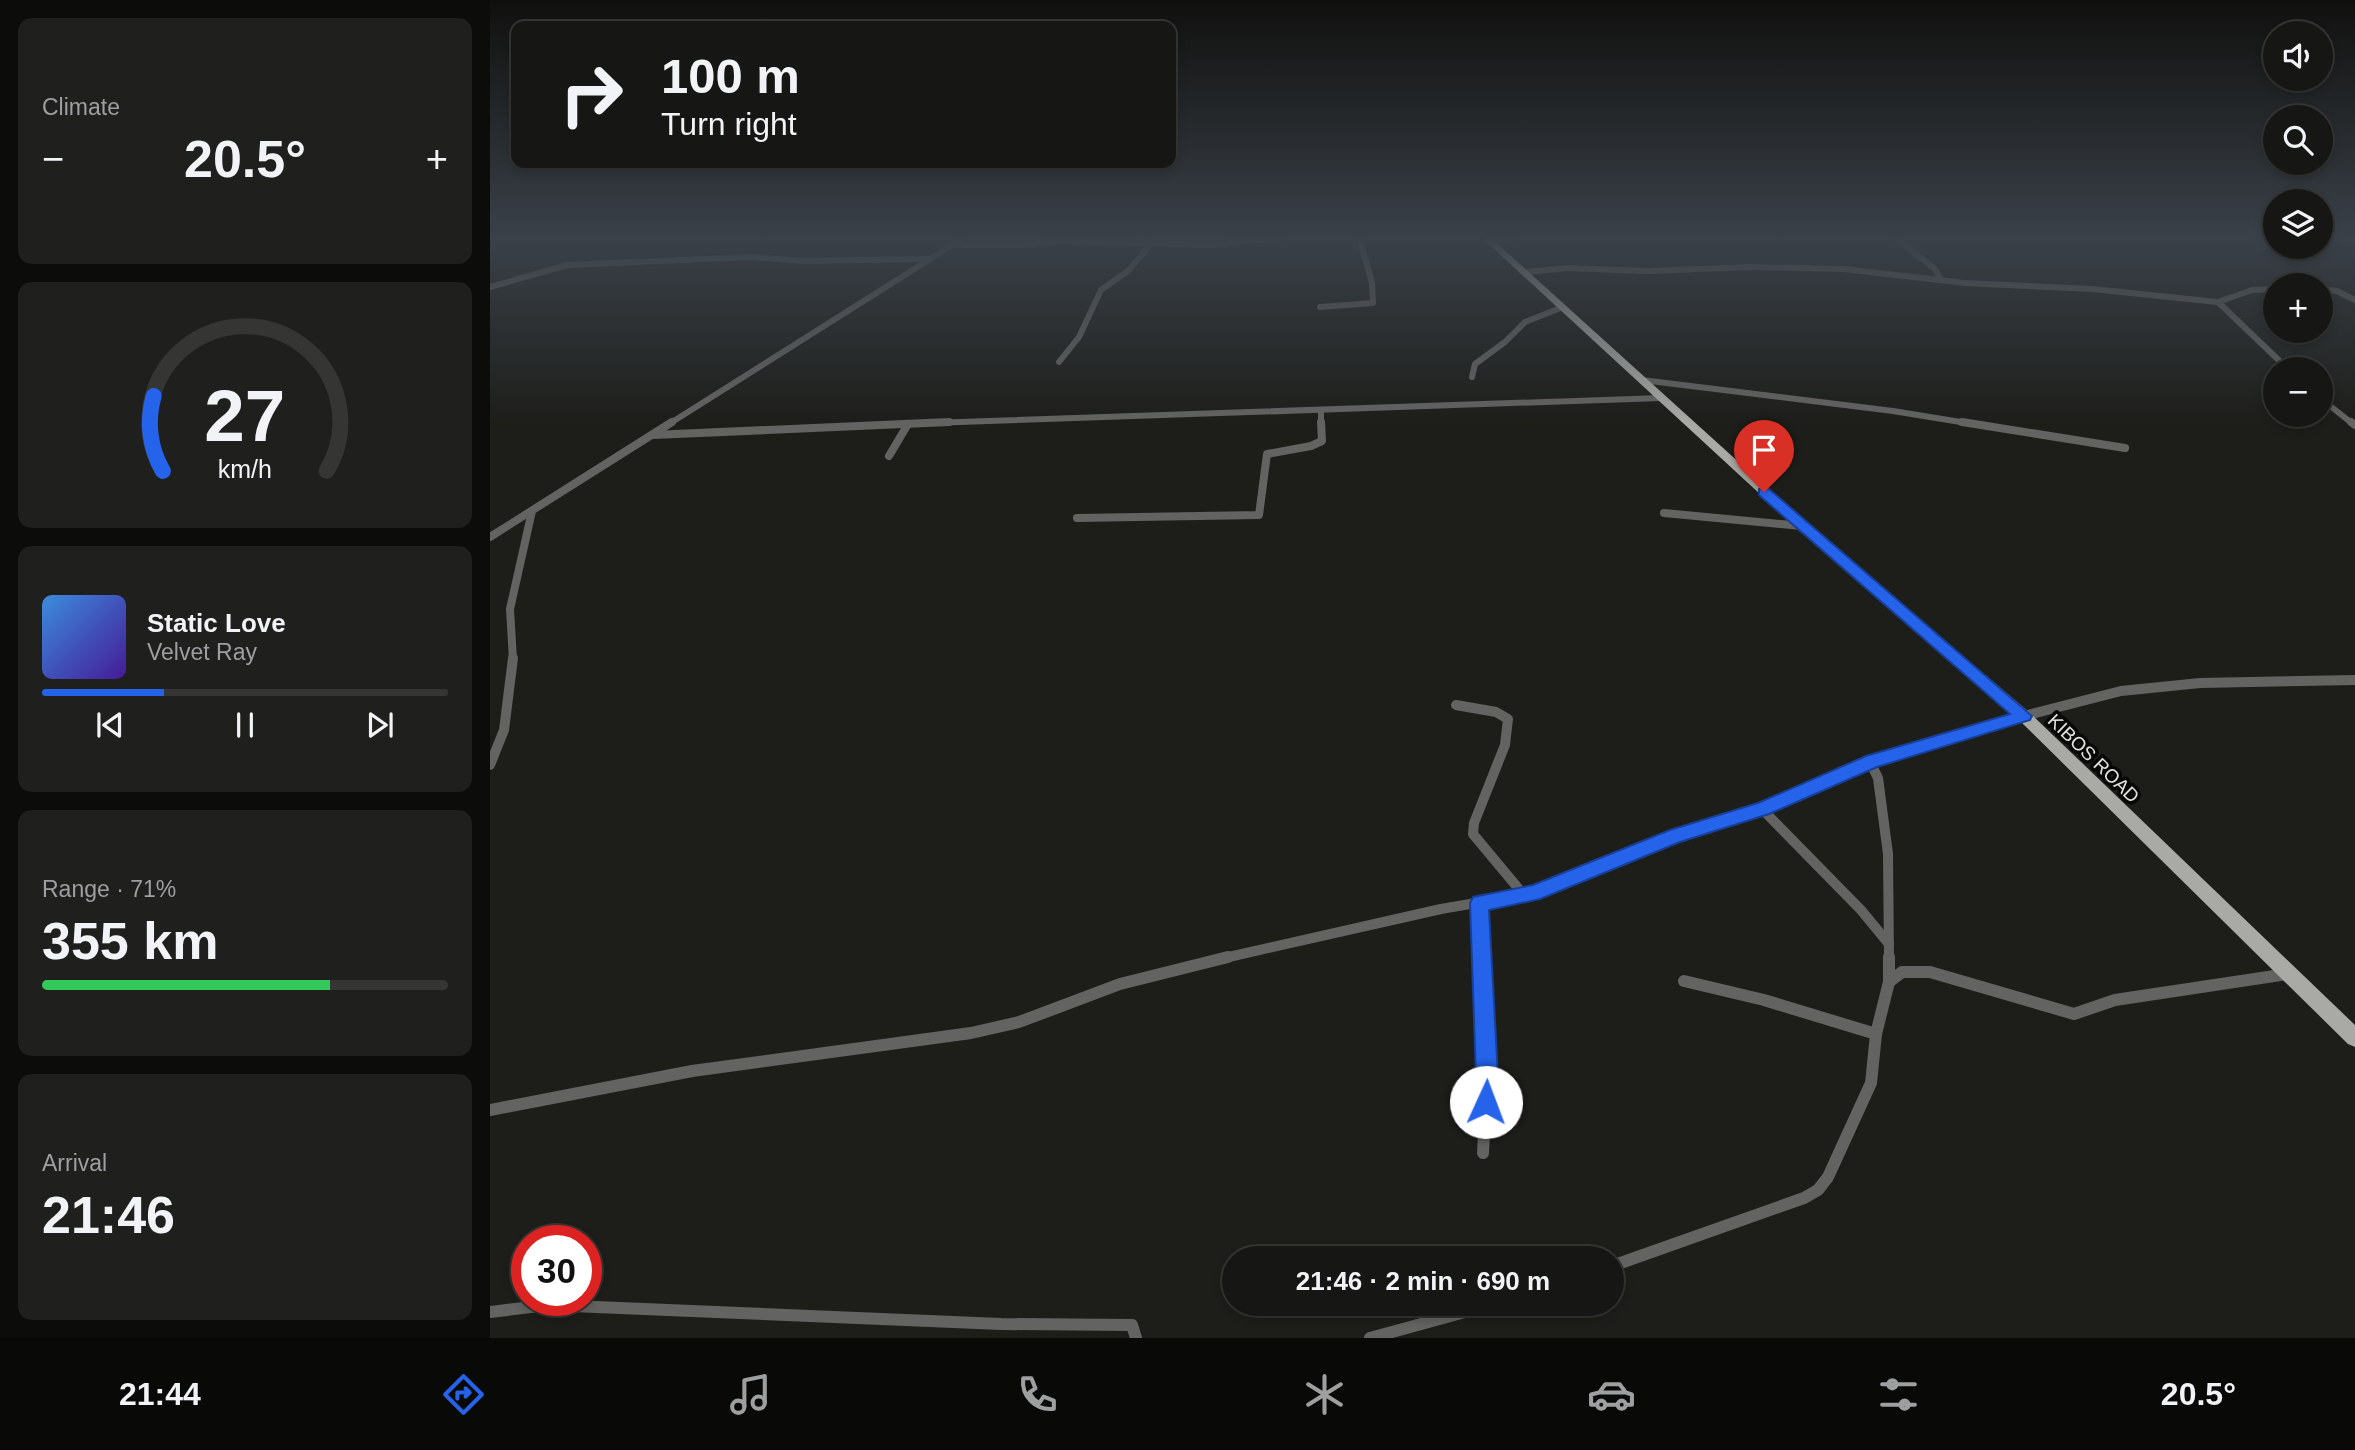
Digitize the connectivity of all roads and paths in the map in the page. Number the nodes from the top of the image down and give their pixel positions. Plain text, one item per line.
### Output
1 (866, 299) edge
2 (1095, 299) edge
3 (1374, 299) edge
4 (1555, 299) edge
5 (2199, 299) edge
6 (2225, 299) edge
7 (2218, 302) junction
8 (1320, 307) dead end
9 (1563, 307) junction
10 (2275, 357) edge
11 (1059, 362) dead end
12 (1472, 377) dead end
13 (1642, 380) junction
14 (1661, 398) junction
15 (2333, 408) edge
16 (1321, 410) junction
17 (908, 424) junction
18 (2355, 425) edge
19 (653, 435) junction
20 (2125, 448) dead end
21 (889, 456) dead end
22 (532, 511) junction
23 (1664, 513) dead end
24 (1077, 518) dead end
25 (1802, 526) junction
26 (490, 537) edge
27 (2355, 680) edge
28 (1456, 705) dead end
29 (2024, 716) junction
30 (1866, 764) junction
31 (490, 765) edge
32 (1762, 809) junction
33 (1523, 894) junction
34 (1479, 903) junction
35 (1889, 944) junction
36 (2288, 974) junction
37 (1684, 981) dead end
38 (1889, 982) junction
39 (1876, 1034) junction
40 (2354, 1035) edge
41 (490, 1110) edge
42 (1483, 1153) dead end
43 (1624, 1262) edge
44 (490, 1312) edge
45 (1450, 1316) edge
46 (1136, 1338) edge
47 (1370, 1338) edge

1 - 19 street
2 - 11 street
3 - 8 street
4 - 9 main road, KIBOS ROAD
5 - 7 street
6 - 7 street
7 - 10 street
9 - 12 street
9 - 13 main road, KIBOS ROAD
13 - 14 main road, KIBOS ROAD
13 - 20 street
14 - 16 street
14 - 25 main road, KIBOS ROAD
15 - 18 street
16 - 17 street
16 - 24 street
17 - 19 street
17 - 21 street
19 - 22 street
22 - 26 street
22 - 31 street
23 - 25 street
25 - 29 main road, KIBOS ROAD
27 - 29 street
28 - 33 street
29 - 30 street
29 - 36 main road, KIBOS ROAD
30 - 32 street
30 - 35 street
32 - 33 street
32 - 35 street
33 - 34 street
34 - 41 street
34 - 42 street
35 - 38 street
36 - 38 street
36 - 40 main road, KIBOS ROAD
37 - 39 street
38 - 39 street
39 - 43 street
44 - 46 street
45 - 47 street

